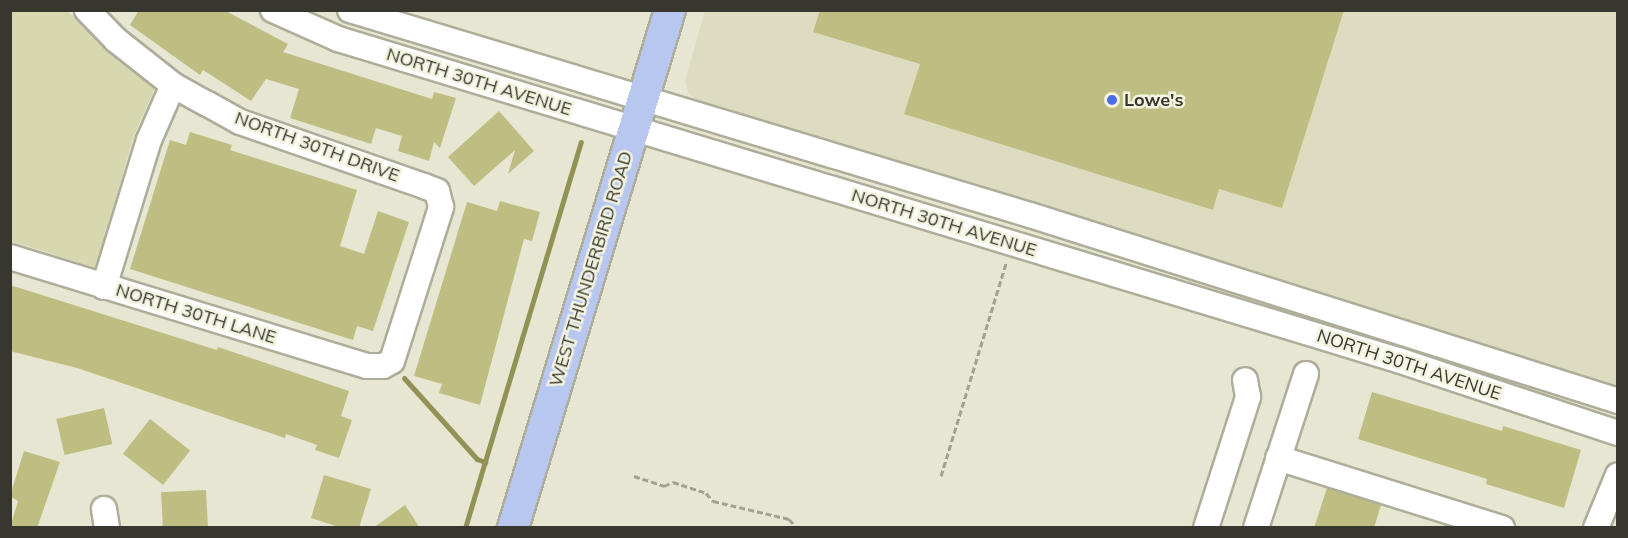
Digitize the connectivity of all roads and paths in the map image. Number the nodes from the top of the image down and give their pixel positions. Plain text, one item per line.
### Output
1 (87, 10) edge
2 (273, 10) edge
3 (350, 10) edge
4 (670, 10) edge
5 (173, 86) junction
6 (642, 99) junction
7 (633, 129) junction
8 (10, 257) edge
9 (1006, 262) dead end
10 (104, 286) junction
11 (383, 366) joint
12 (1306, 374) dead end
13 (1245, 380) dead end
14 (1617, 401) edge
15 (1617, 433) edge
16 (1278, 458) junction
17 (1617, 475) edge
18 (634, 476) dead end
19 (941, 476) dead end
20 (513, 528) edge
21 (797, 528) edge
22 (1206, 528) edge
23 (1256, 528) edge
24 (1502, 528) edge
25 (1596, 528) edge

1 - 5 street, NORTH 30TH DRIVE
2 - 7 street, NORTH 30TH AVENUE
3 - 6 street, NORTH 30TH AVENUE
4 - 6 main road, WEST THUNDERBIRD ROAD
5 - 10 street
5 - 11 street, NORTH 30TH DRIVE
6 - 7 main road, WEST THUNDERBIRD ROAD
6 - 14 street, NORTH 30TH AVENUE
7 - 15 street, NORTH 30TH AVENUE
7 - 20 main road, WEST THUNDERBIRD ROAD
8 - 10 street, NORTH 30TH LANE
9 - 19 path
10 - 11 street, NORTH 30TH LANE
12 - 16 street
13 - 22 street
16 - 23 street
16 - 24 street
17 - 25 street
18 - 21 path

